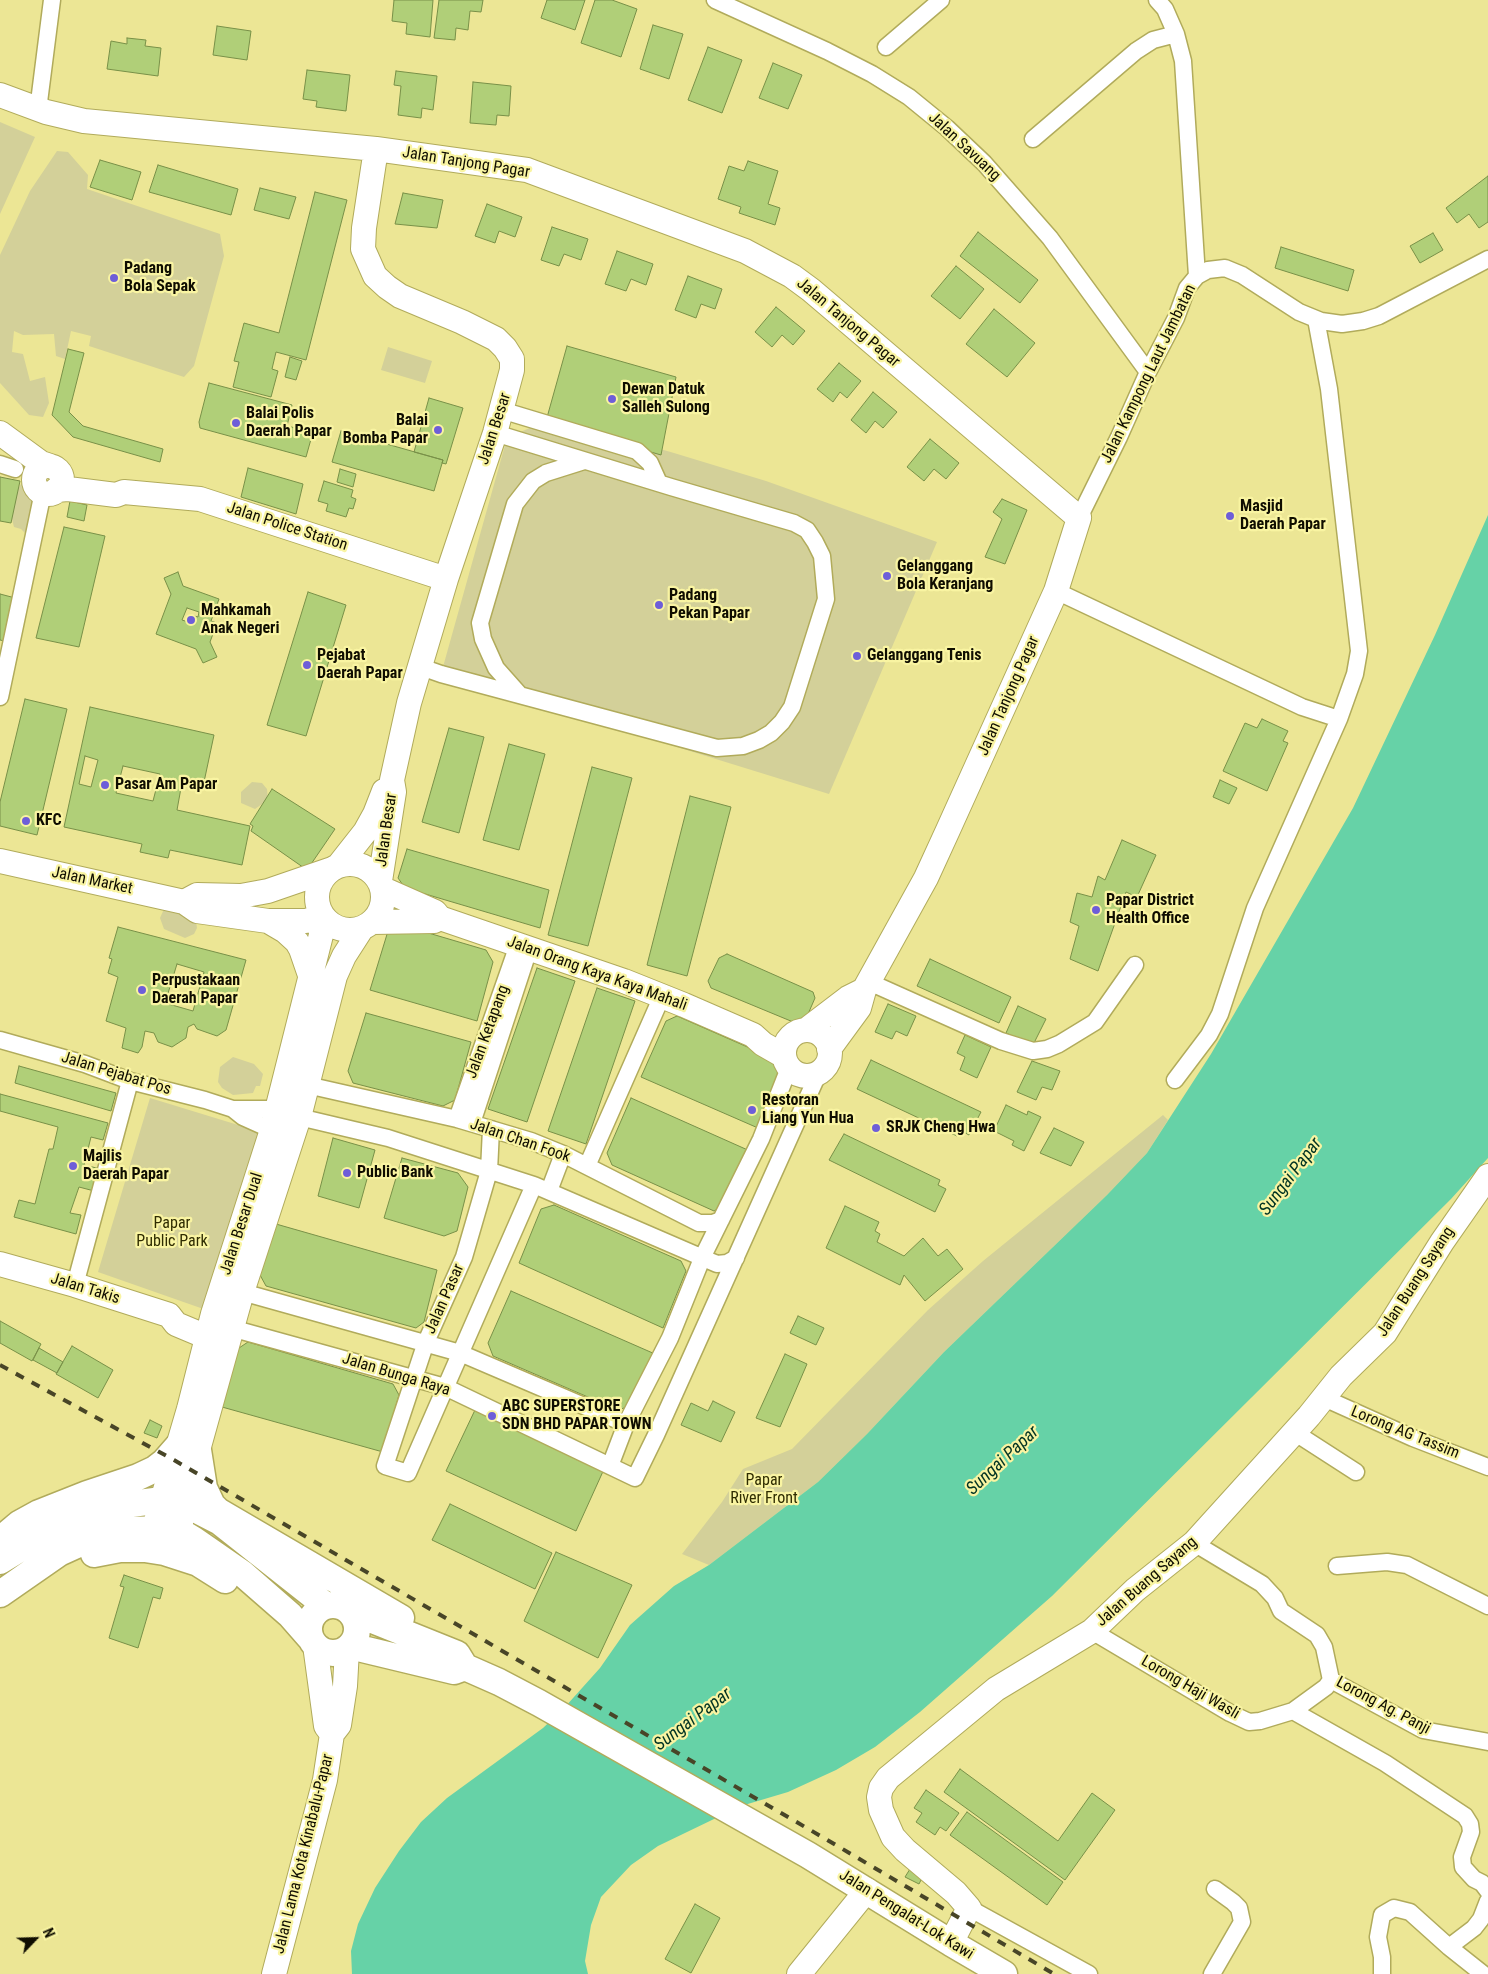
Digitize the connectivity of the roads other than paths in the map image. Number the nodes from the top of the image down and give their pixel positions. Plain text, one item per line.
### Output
1 (52, 0) edge
2 (715, 0) edge
3 (941, 0) edge
4 (1157, 0) edge
5 (1176, 34) junction
6 (886, 47) dead end
7 (0, 95) edge
8 (38, 110) junction
9 (1033, 139) dead end
10 (376, 150) junction
11 (1488, 259) edge
12 (1197, 276) junction
13 (1316, 319) junction
14 (1148, 372) junction
15 (501, 410) junction
16 (495, 433) junction
17 (0, 435) edge
18 (584, 460) junction
19 (49, 481) junction
20 (659, 483) junction
21 (1079, 518) junction
22 (446, 578) junction
23 (1056, 591) junction
24 (5, 653) edge
25 (421, 667) junction
26 (0, 696) edge
27 (520, 696) junction
28 (1339, 719) junction
29 (392, 780) junction
30 (0, 861) edge
31 (335, 867) junction
32 (381, 885) junction
33 (184, 902) junction
34 (324, 918) junction
35 (440, 918) junction
36 (268, 921) junction
37 (367, 925) junction
38 (524, 947) junction
39 (1135, 964) dead end
40 (311, 978) junction
41 (866, 986) junction
42 (662, 996) junction
43 (0, 1040) edge
44 (793, 1048) junction
45 (829, 1050) junction
46 (819, 1072) junction
47 (1175, 1080) dead end
48 (130, 1081) junction
49 (307, 1085) junction
50 (233, 1109) junction
51 (283, 1119) junction
52 (464, 1121) junction
53 (492, 1128) junction
54 (563, 1154) junction
55 (587, 1166) junction
56 (489, 1171) junction
57 (1488, 1176) edge
58 (542, 1188) junction
59 (721, 1220) junction
60 (703, 1256) junction
61 (736, 1258) junction
62 (0, 1264) edge
63 (75, 1285) junction
64 (242, 1292) junction
65 (169, 1315) junction
66 (222, 1321) junction
67 (207, 1337) junction
68 (426, 1342) junction
69 (460, 1353) junction
70 (415, 1378) junction
71 (445, 1387) junction
72 (1324, 1398) junction
73 (626, 1424) junction
74 (1294, 1432) junction
75 (188, 1448) junction
76 (610, 1466) junction
77 (1488, 1467) edge
78 (1356, 1472) dead end
79 (174, 1502) junction
80 (166, 1529) junction
81 (0, 1540) edge
82 (1194, 1542) junction
83 (0, 1561) edge
84 (1337, 1566) dead end
85 (33, 1570) junction
86 (0, 1594) edge
87 (1488, 1606) edge
88 (338, 1608) junction
89 (285, 1611) junction
90 (1092, 1631) junction
91 (313, 1642) junction
92 (348, 1648) junction
93 (457, 1659) junction
94 (1331, 1680) junction
95 (1293, 1711) junction
96 (332, 1734) junction
97 (1488, 1742) edge
98 (867, 1890) junction
99 (1215, 1890) dead end
100 (1488, 1891) edge
101 (1488, 1901) edge
102 (969, 1908) junction
103 (951, 1943) junction
104 (1448, 1947) junction
105 (274, 1974) edge
106 (799, 1974) edge
107 (1004, 1974) edge
108 (1089, 1974) edge
109 (1212, 1974) edge
110 (1382, 1974) edge
111 (1483, 1974) edge

1 - 8 street
2 - 14 street, Jalan Savuang
3 - 6 street
4 - 5 street
5 - 9 street
5 - 12 street
7 - 8 main road, Jalan Tanjong Pagar
8 - 10 main road, Jalan Tanjong Pagar
10 - 15 main road, Jalan Besar
10 - 21 main road, Jalan Tanjong Pagar
11 - 13 street, Jalan Kampong Laut Jambatan
12 - 13 street, Jalan Kampong Laut Jambatan
12 - 14 street, Jalan Kampong Laut Jambatan
13 - 28 street
14 - 21 street, Jalan Kampong Laut Jambatan
15 - 16 main road, Jalan Besar
15 - 20 street
16 - 18 street
16 - 22 main road, Jalan Besar
17 - 19 main road
18 - 20 street
18 - 27 street
19 - 22 main road, Jalan Police Station
19 - 24 street
20 - 27 street
21 - 23 main road, Jalan Tanjong Pagar
22 - 25 main road, Jalan Besar
23 - 28 street
23 - 41 main road, Jalan Tanjong Pagar
24 - 26 street
25 - 27 street
25 - 29 main road, Jalan Besar
28 - 47 street
29 - 31 main road, Jalan Besar
29 - 32 main road, Jalan Besar
30 - 33 main road, Jalan Market
31 - 32 main road
31 - 33 main road, Jalan Market
31 - 34 main road
32 - 35 main road, Jalan Orang Kaya Kaya Mahali
32 - 37 main road
33 - 36 main road, Jalan Market
34 - 36 main road, Jalan Market
34 - 37 main road
34 - 40 main road, Jalan Besar Dual
35 - 37 main road, Jalan Orang Kaya Kaya Mahali
35 - 38 main road, Jalan Orang Kaya Kaya Mahali
36 - 40 main road
37 - 49 main road, Jalan Besar Dual
38 - 42 main road, Jalan Orang Kaya Kaya Mahali
38 - 52 street, Jalan Ketapang
39 - 41 street
40 - 51 main road, Jalan Besar Dual
41 - 44 main road
41 - 45 main road, Jalan Tanjong Pagar
42 - 44 main road, Jalan Orang Kaya Kaya Mahali
42 - 55 street
43 - 48 street, Jalan Pejabat Pos
44 - 45 main road
44 - 46 main road
44 - 59 street
45 - 46 main road
46 - 61 street
48 - 50 street, Jalan Pejabat Pos
48 - 63 street
49 - 51 main road, Jalan Besar Dual
49 - 52 street, Jalan Chan Fook
50 - 51 street, Jalan Pejabat Pos
50 - 51 street, Jalan Pejabat Pos
51 - 56 street
51 - 64 main road, Jalan Besar Dual
51 - 66 main road, Jalan Besar Dual
52 - 53 street, Jalan Chan Fook
53 - 54 street, Jalan Chan Fook
53 - 56 street, Jalan Pasar
54 - 55 street, Jalan Chan Fook
54 - 58 street
55 - 59 street, Jalan Chan Fook
56 - 58 street
56 - 68 street, Jalan Pasar
57 - 72 main road, Jalan Buang Sayang
58 - 60 street
58 - 69 street
59 - 60 street
60 - 61 street
60 - 73 street
61 - 76 street, Jalan Bunga Raya
62 - 63 main road, Jalan Takis
63 - 65 main road, Jalan Takis
64 - 66 main road, Jalan Besar Dual
64 - 68 street
65 - 66 main road, Jalan Takis
65 - 67 main road, Jalan Takis
66 - 67 main road, Jalan Besar Dual
66 - 70 street, Jalan Bunga Raya
66 - 75 main road, Jalan Besar Dual
67 - 75 main road, Jalan Besar Dual
68 - 69 street
68 - 70 street, Jalan Pasar
69 - 71 street
69 - 73 street
70 - 71 street, Jalan Bunga Raya
70 - 71 street, Jalan Pasar
71 - 76 street, Jalan Bunga Raya
72 - 74 main road, Jalan Buang Sayang
72 - 77 street, Lorong AG Tassim
73 - 76 street
74 - 78 street
74 - 82 main road, Jalan Buang Sayang
75 - 79 main road, Jalan Besar Dual
75 - 81 main road
75 - 93 main road
79 - 80 main road, Jalan Besar Dual
79 - 83 main road
79 - 88 main road
80 - 85 main road
80 - 89 main road
82 - 90 main road, Jalan Buang Sayang
82 - 94 street, Lorong Ag. Panji
84 - 87 street
85 - 86 main road
85 - 89 main road
88 - 91 main road
88 - 92 main road
88 - 93 main road
89 - 91 main road
90 - 95 street, Lorong Haji Wasli
90 - 102 main road, Jalan Buang Sayang
91 - 92 main road
91 - 96 main road
92 - 93 main road
92 - 96 main road, Jalan Lama Kota Kinabalu-Papar
93 - 98 main road, Jalan Pengalat-Lok Kawi
94 - 95 street, Lorong Haji Wasli
94 - 97 street, Lorong Ag. Panji
95 - 100 street
96 - 105 main road, Jalan Lama Kota Kinabalu-Papar
98 - 103 main road, Jalan Pengalat-Lok Kawi
98 - 106 main road
99 - 109 street
101 - 104 street
102 - 103 main road
102 - 108 street
103 - 107 main road, Jalan Pengalat-Lok Kawi
104 - 110 street
104 - 111 street

